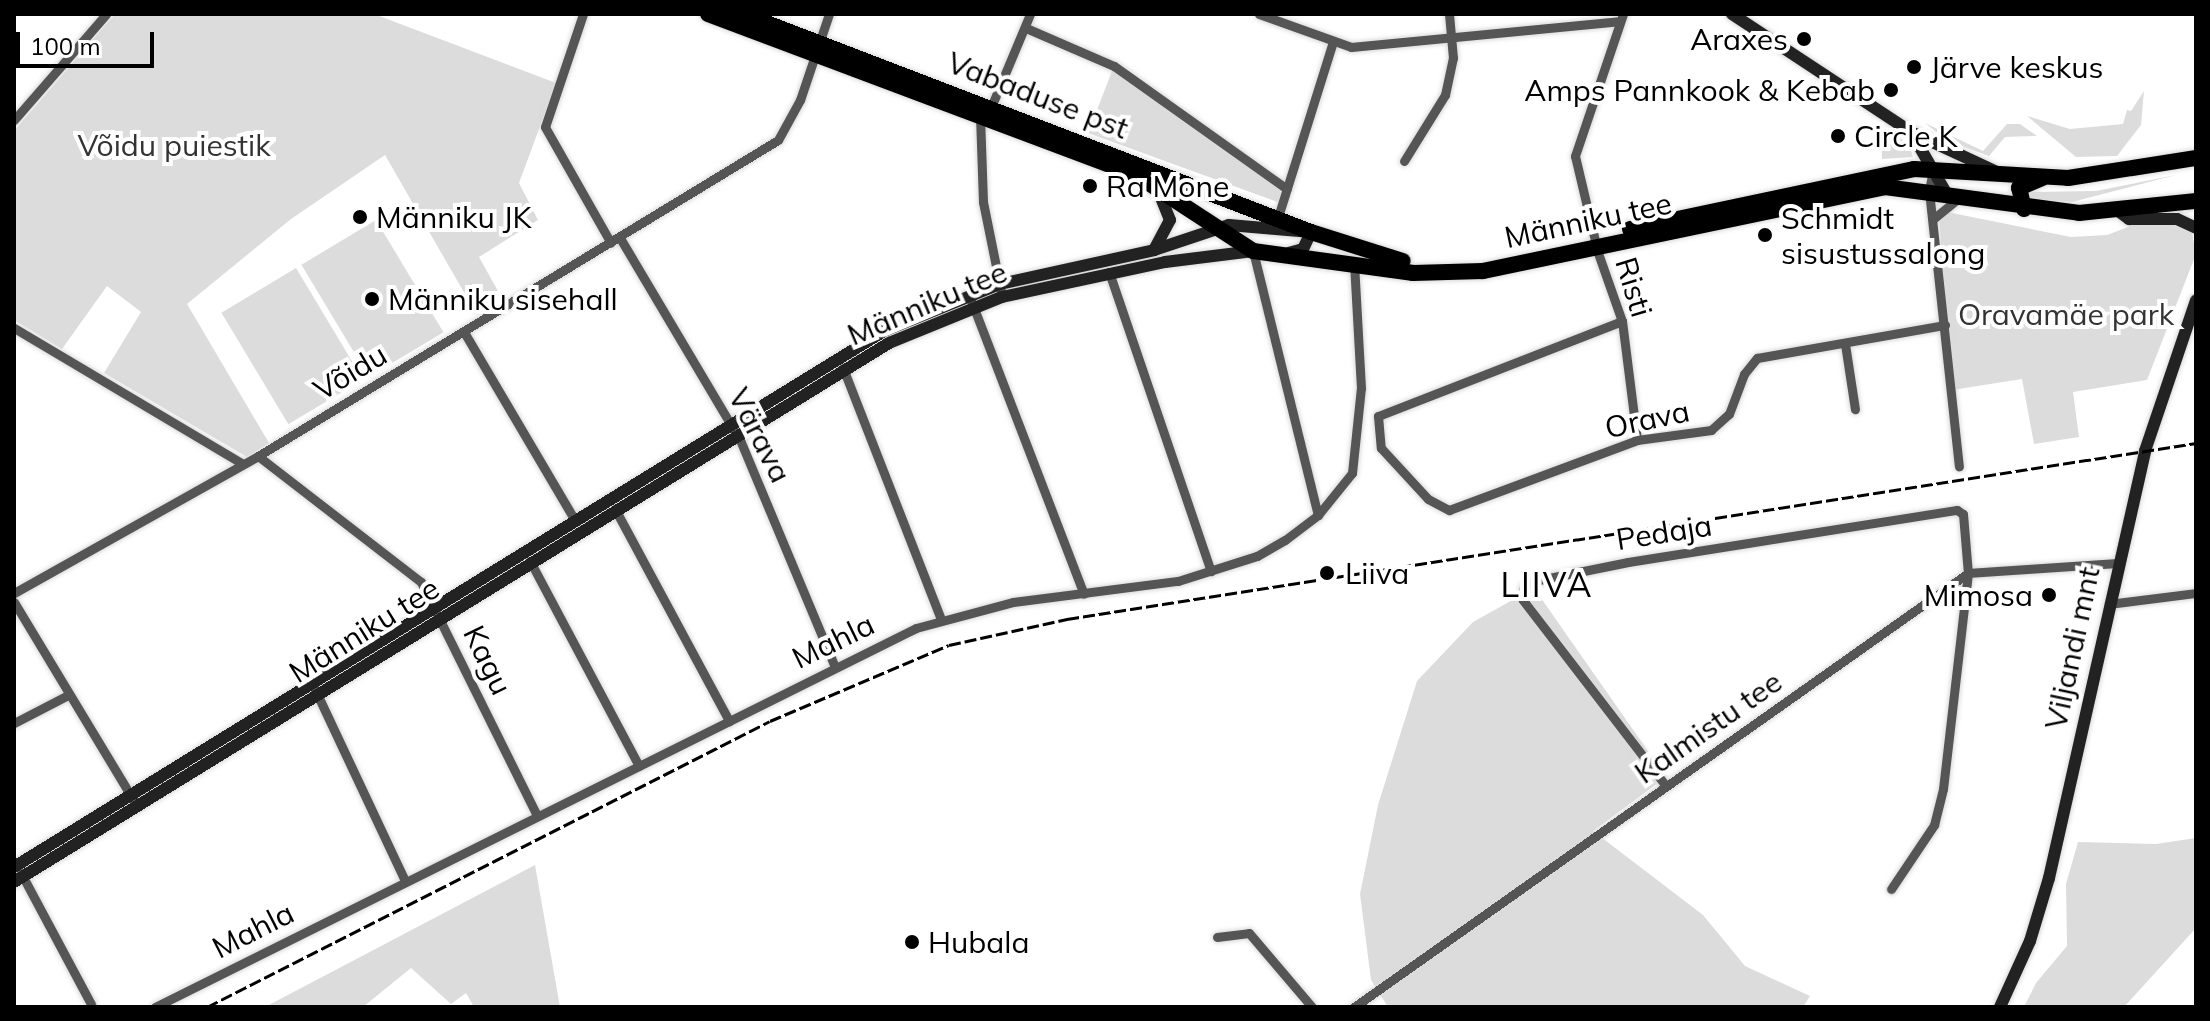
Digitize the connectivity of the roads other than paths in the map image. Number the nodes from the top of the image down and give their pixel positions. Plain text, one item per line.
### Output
1 (106, 14) edge
2 (583, 14) edge
3 (708, 14) edge
4 (743, 14) edge
5 (829, 14) edge
6 (1030, 14) edge
7 (1259, 14) edge
8 (1449, 14) edge
9 (1732, 14) edge
10 (1621, 17) edge
11 (1026, 28) junction
12 (1453, 38) junction
13 (1333, 42) junction
14 (817, 48) junction
15 (986, 114) junction
16 (14, 120) edge
17 (1911, 132) junction
18 (1404, 161) dead end
19 (2195, 164) edge
20 (1997, 172) junction
21 (2044, 177) junction
22 (1934, 181) junction
23 (1153, 183) junction
24 (1287, 189) junction
25 (1963, 196) junction
26 (2196, 201) edge
27 (2024, 209) junction
28 (2118, 211) junction
29 (1278, 217) junction
30 (1933, 219) junction
31 (1218, 228) junction
32 (2196, 228) edge
33 (1311, 232) junction
34 (616, 241) junction
35 (1595, 242) junction
36 (1154, 250) junction
37 (1253, 251) junction
38 (1289, 253) junction
39 (1115, 259) junction
40 (1354, 263) junction
41 (1109, 273) junction
42 (1001, 291) junction
43 (2196, 300) edge
44 (971, 301) junction
45 (1622, 321) junction
46 (1945, 325) junction
47 (14, 328) edge
48 (464, 332) junction
49 (1845, 344) junction
50 (843, 368) junction
51 (1855, 409) dead end
52 (734, 429) junction
53 (1637, 440) junction
54 (258, 456) junction
55 (243, 464) junction
56 (1959, 466) dead end
57 (615, 509) junction
58 (1318, 515) junction
59 (574, 519) junction
60 (530, 561) junction
61 (2117, 563) junction
62 (1211, 571) junction
63 (1968, 573) junction
64 (14, 593) edge
65 (2196, 593) edge
66 (1084, 594) junction
67 (14, 602) edge
68 (2109, 604) junction
69 (438, 610) junction
70 (941, 620) junction
71 (834, 665) junction
72 (314, 686) junction
73 (68, 695) junction
74 (729, 721) junction
75 (14, 723) edge
76 (639, 766) junction
77 (1666, 786) junction
78 (133, 799) junction
79 (537, 816) junction
80 (17, 872) edge
81 (405, 881) junction
82 (1891, 889) dead end
83 (1217, 937) dead end
84 (90, 1006) edge
85 (155, 1007) edge
86 (1312, 1007) edge
87 (1354, 1007) edge
88 (2000, 1007) edge

1 - 16 street
2 - 34 street, Värava
3 - 14 highway, Vabaduse pst
4 - 14 highway, Vabaduse pst
5 - 14 street, Võidu
6 - 11 street
7 - 13 street
8 - 12 street
9 - 17 street
10 - 12 street
10 - 35 street, Risti
11 - 15 street
11 - 24 street
12 - 13 street
12 - 18 street
13 - 24 street
14 - 15 highway, Vabaduse pst
14 - 34 street, Võidu
15 - 23 highway, Vabaduse pst
15 - 29 highway, Vabaduse pst
15 - 42 street
17 - 20 street
17 - 22 street
19 - 21 highway
20 - 21 highway
20 - 22 highway
21 - 27 highway
22 - 25 highway
22 - 30 street
22 - 35 highway, Männiku tee
23 - 31 highway, Vabaduse pst
23 - 36 street
24 - 29 street
25 - 27 highway
25 - 30 street
26 - 28 highway
27 - 28 highway
28 - 32 street
29 - 33 highway, Vabaduse pst
30 - 46 street
31 - 33 street, Männiku tee
31 - 36 street, Männiku tee
31 - 37 highway, Vabaduse pst
33 - 35 highway, Männiku tee
33 - 38 street
34 - 48 street, Võidu
34 - 52 street, Värava
35 - 40 highway, Männiku tee
35 - 45 street, Risti
36 - 39 street, Männiku tee
37 - 38 highway, Männiku tee
37 - 41 street, Männiku tee
37 - 58 street
38 - 40 highway, Männiku tee
39 - 41 street
39 - 42 street, Männiku tee
40 - 58 street, Mahla
41 - 42 street, Männiku tee
41 - 62 street
42 - 44 street, Männiku tee
43 - 61 street, Viljandi mnt
44 - 50 street, Männiku tee
44 - 52 street, Männiku tee
44 - 66 street
45 - 53 street, Risti
45 - 53 street, Orava
46 - 49 street, Orava
46 - 56 street
47 - 55 street
48 - 54 street, Võidu
48 - 59 street
49 - 51 street
49 - 53 street, Orava
50 - 52 street, Männiku tee
50 - 70 street
52 - 57 street, Männiku tee
52 - 59 street, Männiku tee
52 - 71 street, Värava
54 - 55 street, Võidu
54 - 69 street, Kagu
55 - 64 street, Võidu
57 - 60 street, Männiku tee
57 - 74 street
58 - 62 street, Mahla
59 - 69 street, Männiku tee
60 - 69 street, Männiku tee
60 - 76 street
61 - 63 street
61 - 68 street, Viljandi mnt
62 - 66 street, Mahla
63 - 77 street, Kalmistu tee
63 - 77 street, Pedaja
63 - 82 street
65 - 68 street
66 - 70 street, Mahla
67 - 73 street
68 - 88 street, Viljandi mnt
69 - 72 street, Männiku tee
69 - 79 street, Kagu
70 - 71 street, Mahla
71 - 74 street, Mahla
72 - 78 street, Männiku tee
72 - 81 street
73 - 75 street
73 - 78 street
74 - 76 street, Mahla
76 - 79 street, Mahla
77 - 87 street, Kalmistu tee
78 - 80 street, Männiku tee
79 - 81 street, Mahla
80 - 84 street
81 - 85 street, Mahla
83 - 86 street

